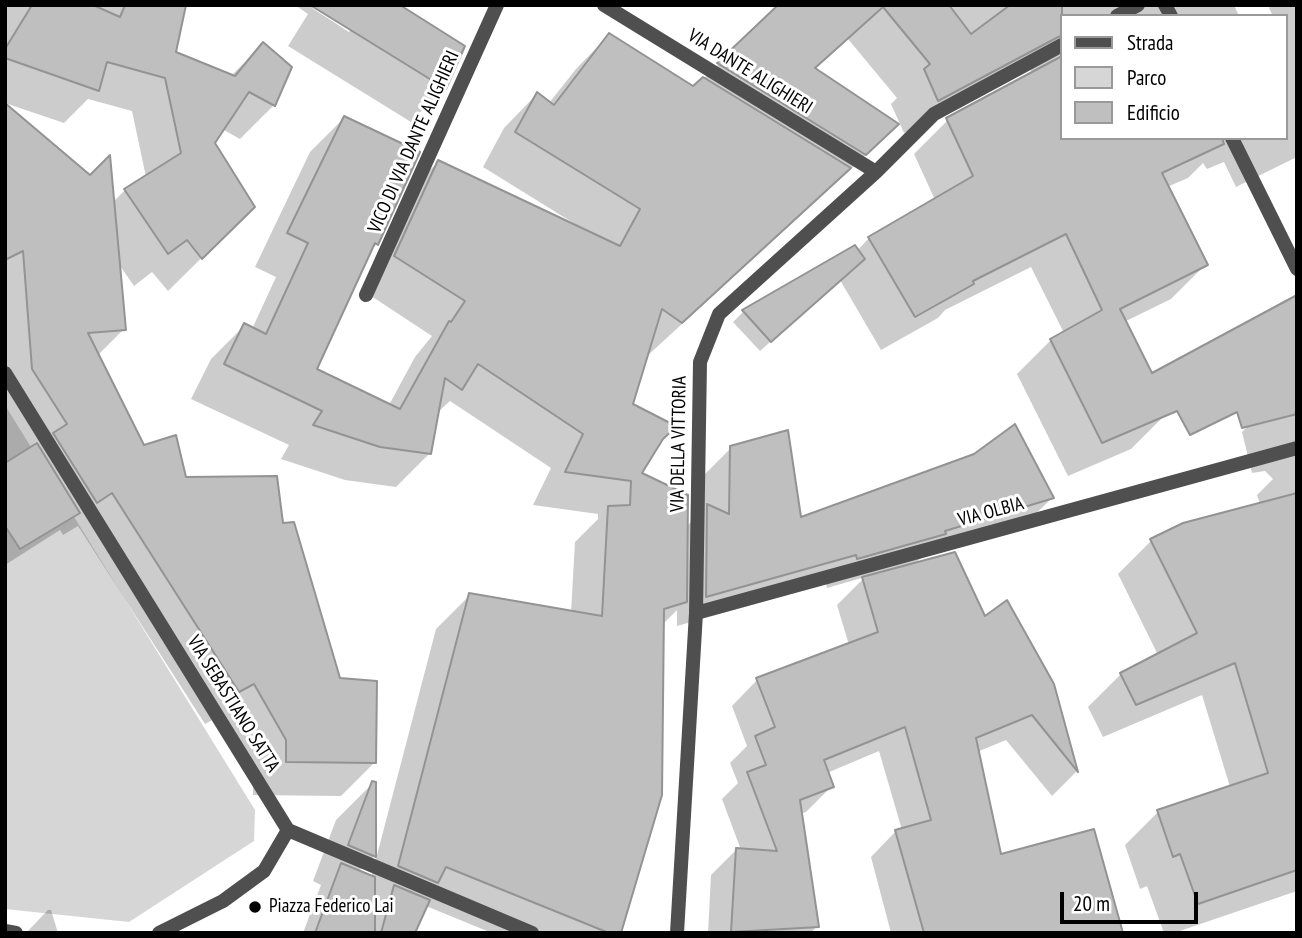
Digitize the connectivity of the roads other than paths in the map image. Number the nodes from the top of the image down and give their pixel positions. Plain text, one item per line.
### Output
1 (497, 5) edge
2 (604, 5) edge
3 (1138, 5) edge
4 (1119, 14) edge
5 (1060, 46) edge
6 (1233, 140) edge
7 (876, 172) junction
8 (1297, 269) edge
9 (366, 295) dead end
10 (5, 373) edge
11 (1297, 448) edge
12 (696, 613) junction
13 (288, 830) junction
14 (5, 931) edge
15 (16, 933) edge
16 (159, 933) edge
17 (532, 933) edge
18 (677, 933) edge

1 - 9 street, VICO DI VIA DANTE ALIGHIERI
2 - 7 street, VIA DANTE ALIGHIERI
3 - 4 street
5 - 7 street, VIA DELLA VITTORIA
6 - 8 street
7 - 12 street, VIA DELLA VITTORIA
10 - 13 street, VIA SEBASTIANO SATTA
11 - 12 street, VIA OLBIA
12 - 18 street, VIA DELLA VITTORIA
13 - 16 street
13 - 17 street
14 - 15 street

